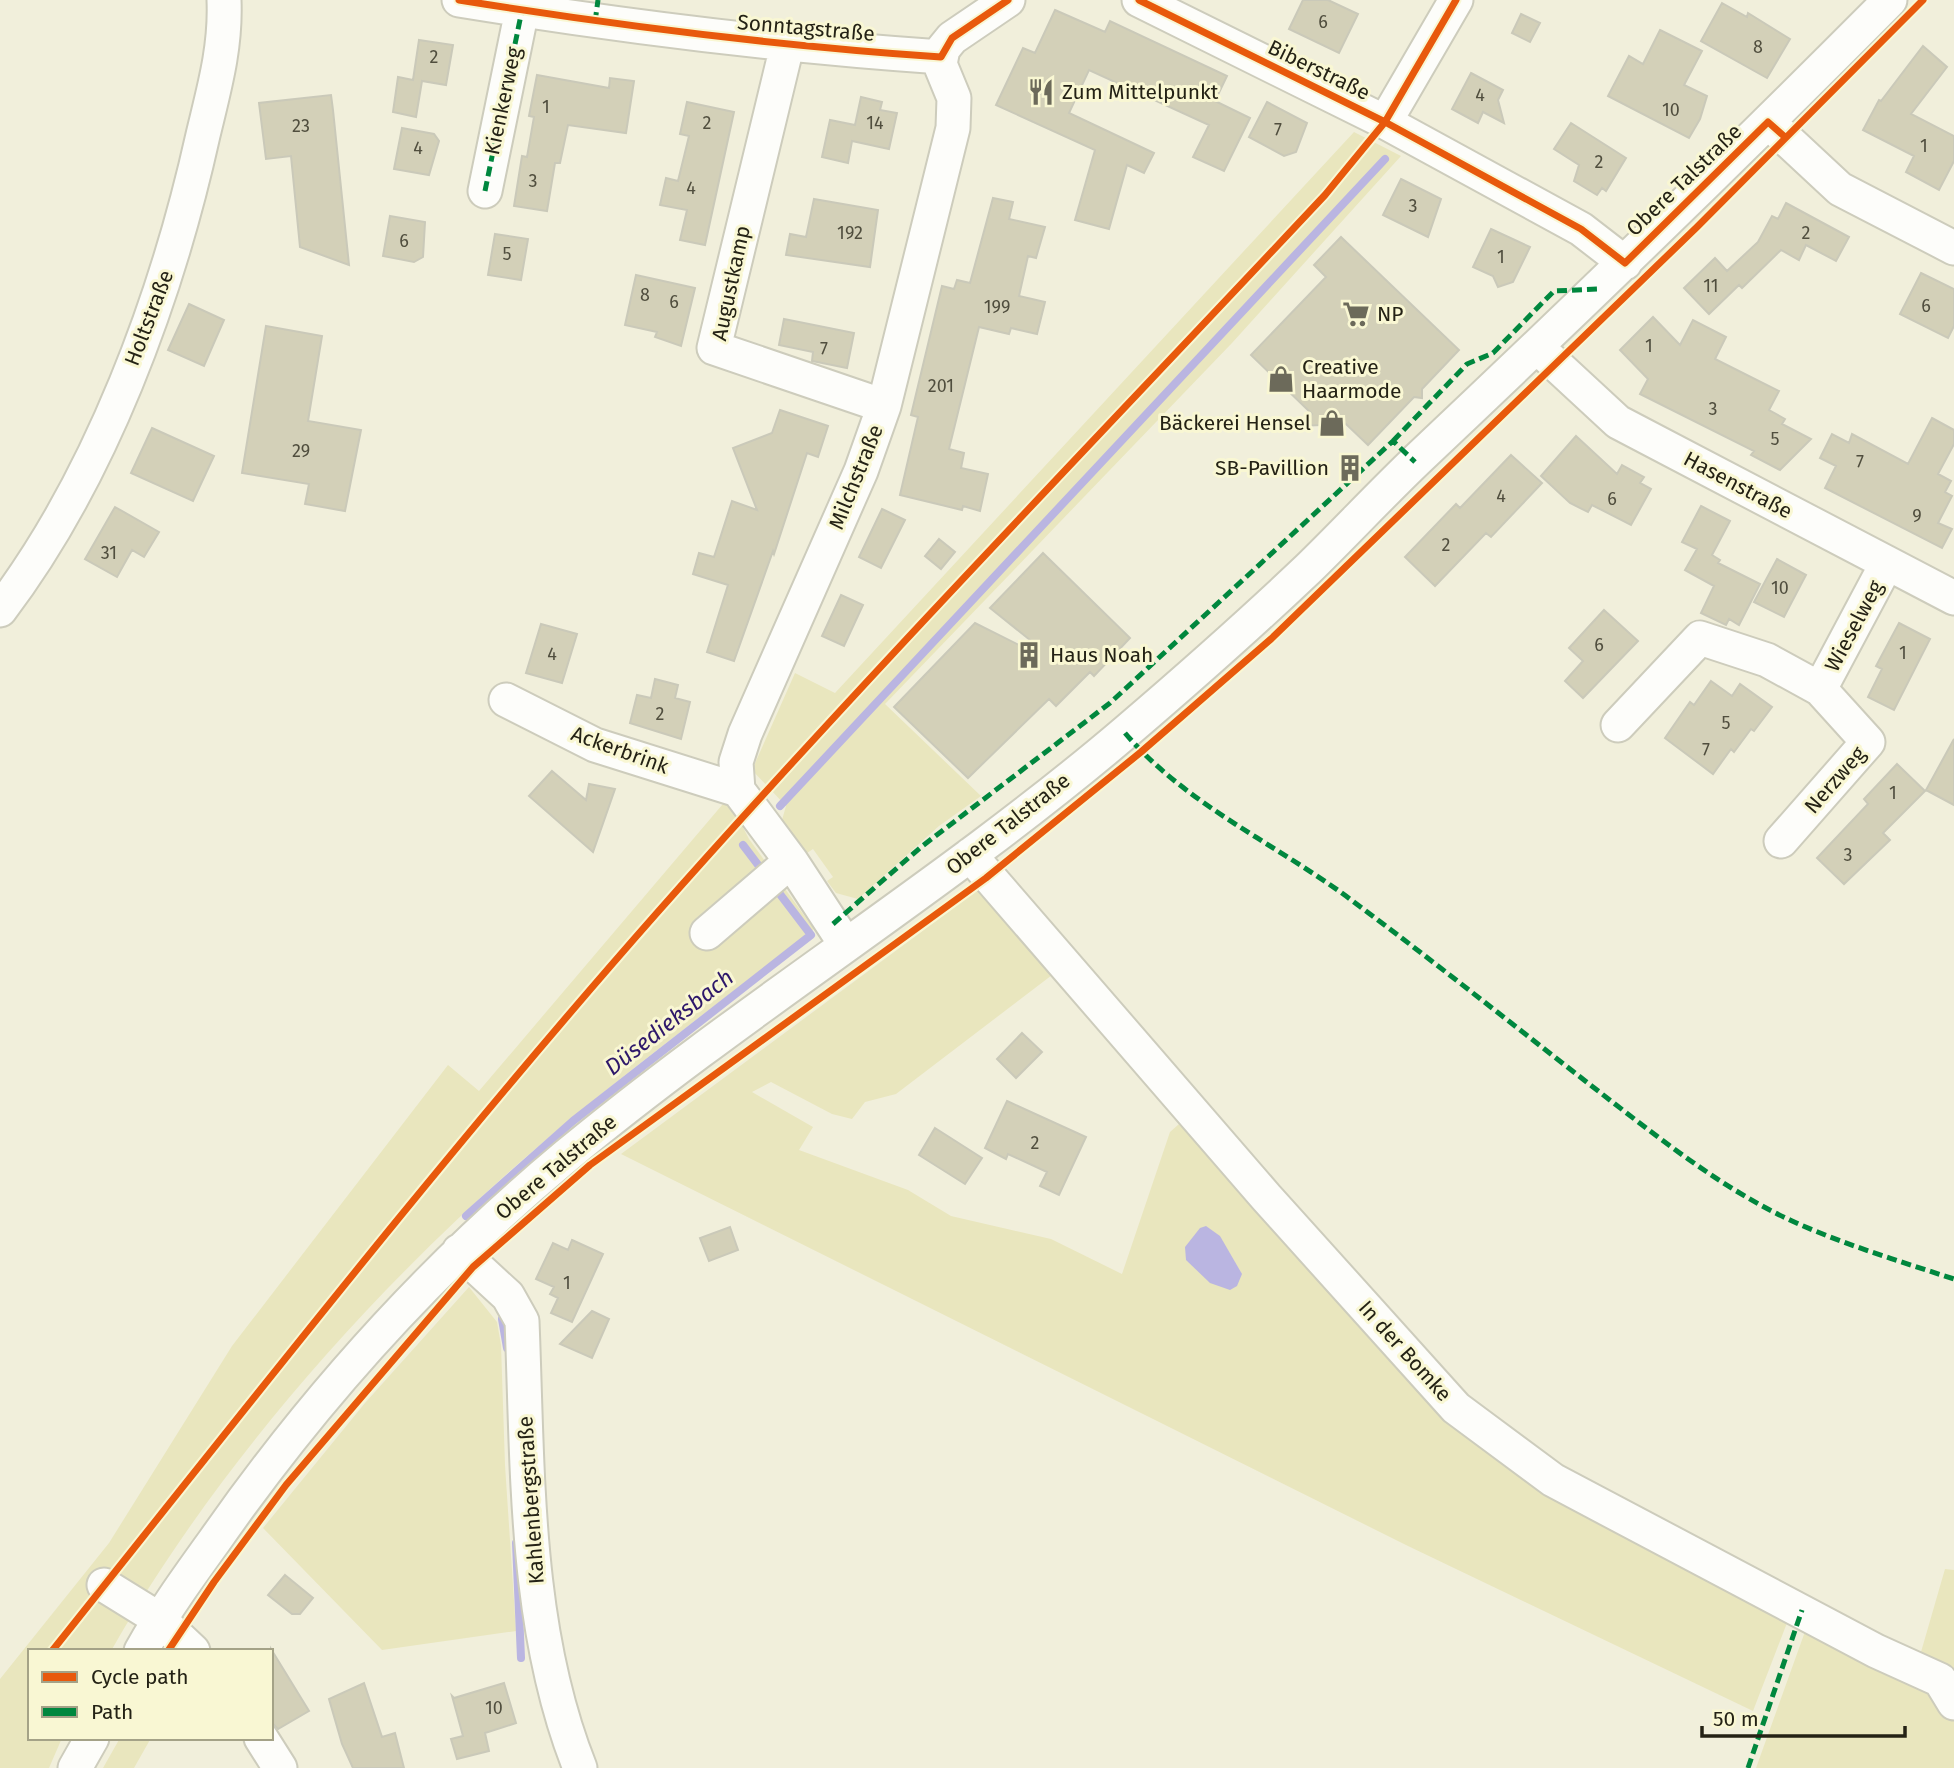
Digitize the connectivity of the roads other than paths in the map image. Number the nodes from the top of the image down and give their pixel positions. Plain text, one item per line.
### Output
1 (224, 0) edge
2 (459, 0) edge
3 (1008, 0) edge
4 (1139, 0) edge
5 (1456, 0) edge
6 (1890, 0) edge
7 (522, 10) junction
8 (596, 11) edge
9 (788, 46) junction
10 (941, 57) junction
11 (1385, 122) junction
12 (1768, 122) junction
13 (485, 191) dead end
14 (1954, 248) edge
15 (1625, 263) junction
16 (1538, 348) junction
17 (884, 406) junction
18 (1887, 563) junction
19 (1954, 597) edge
20 (0, 610) edge
21 (1820, 689) junction
22 (506, 700) dead end
23 (1618, 725) dead end
24 (738, 790) junction
25 (1781, 841) dead end
26 (970, 855) junction
27 (791, 861) junction
28 (707, 933) dead end
29 (846, 945) junction
30 (459, 1251) junction
31 (104, 1585) dead end
32 (159, 1619) junction
33 (142, 1649) edge
34 (191, 1649) edge
35 (1954, 1703) edge
36 (91, 1740) edge
37 (262, 1740) edge
38 (75, 1768) edge
39 (280, 1768) edge
40 (580, 1768) edge

1 - 20 street, Holtstraße
2 - 7 street, Sonntagstraße
3 - 10 street
4 - 11 street, Biberstraße
5 - 11 street
6 - 12 street, Obere Talstraße
7 - 8 street, Sonntagstraße
7 - 13 street, Kienkerweg
8 - 9 street, Sonntagstraße
9 - 10 street, Sonntagstraße
9 - 17 street, Augustkamp
10 - 17 street, Milchstraße
11 - 15 street, Biberstraße
12 - 14 street
12 - 15 street, Obere Talstraße
15 - 16 street, Obere Talstraße
16 - 18 street, Hasenstraße
16 - 26 street, Obere Talstraße
17 - 24 street, Milchstraße
18 - 19 street, Hasenstraße
18 - 21 street, Wieselweg
21 - 23 street, Wieselweg
21 - 25 street, Nerzweg
22 - 24 street, Ackerbrink
24 - 27 street
26 - 29 street, Obere Talstraße
26 - 35 street, In der Bomke
27 - 28 street
27 - 29 street
29 - 30 street, Obere Talstraße
30 - 32 street, Obere Talstraße
30 - 40 street, Kahlenbergstraße
31 - 32 street
32 - 33 street, Obere Talstraße
32 - 34 street
36 - 38 street
37 - 39 street

